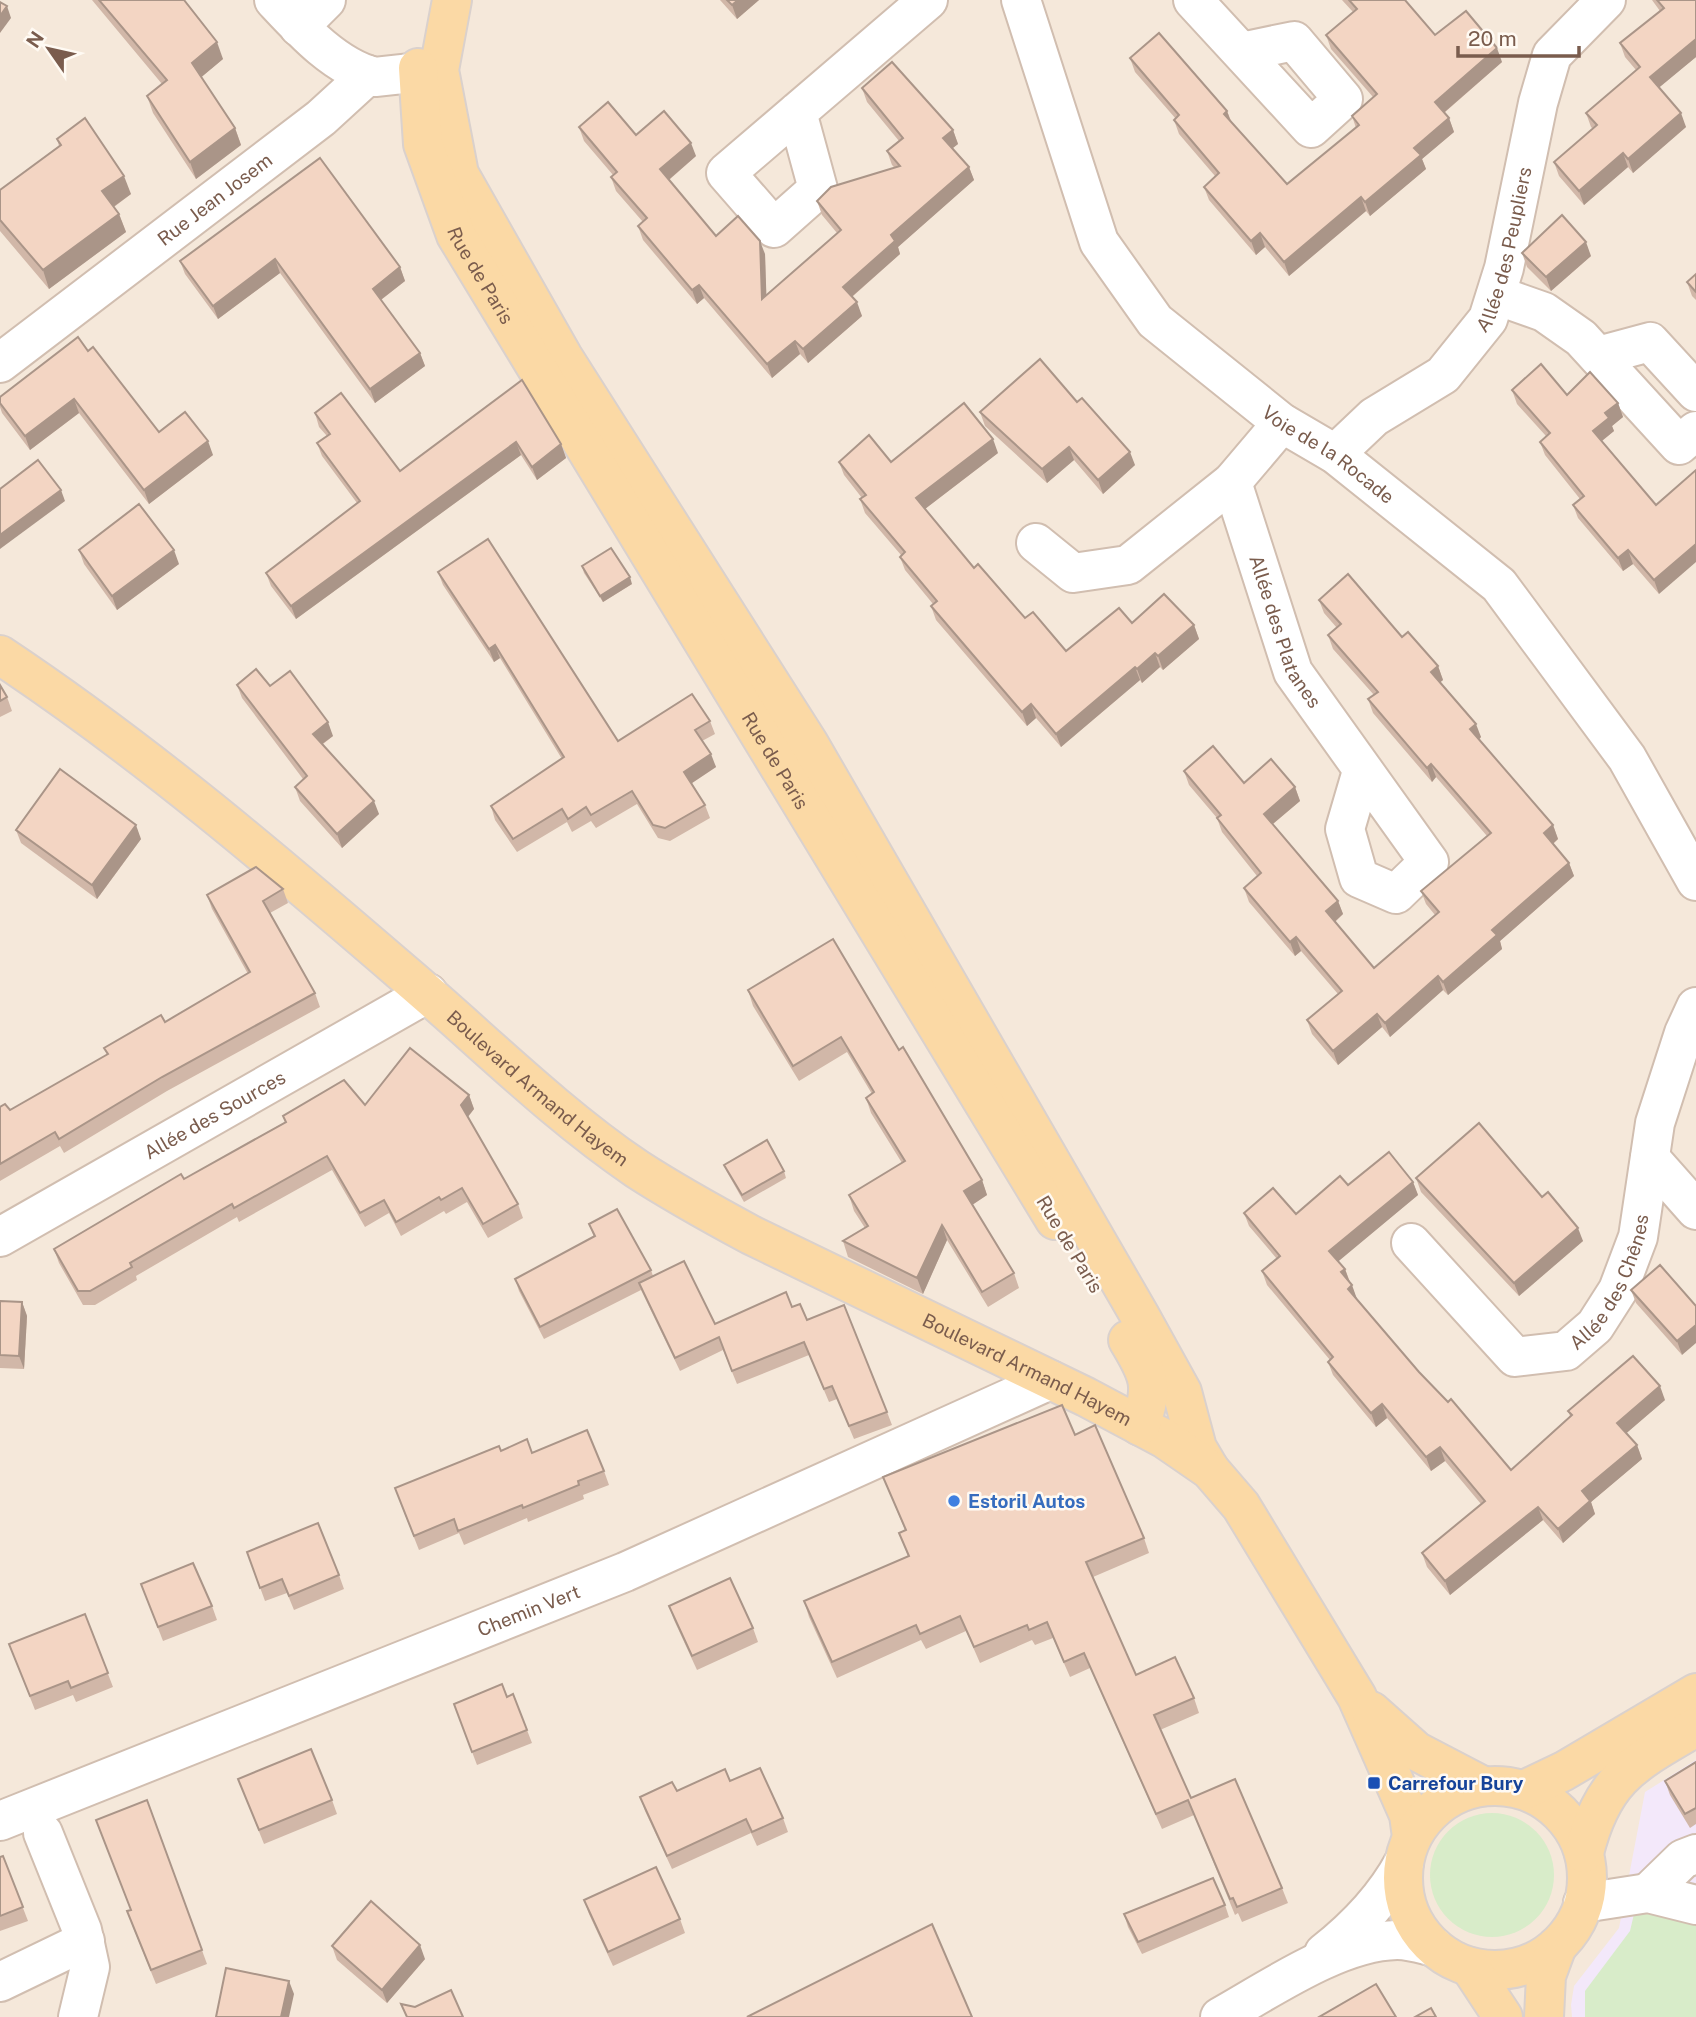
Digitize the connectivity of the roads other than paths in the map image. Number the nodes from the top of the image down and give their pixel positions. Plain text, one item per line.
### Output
1 (274, 0) edge
2 (326, 0) edge
3 (426, 0) edge
4 (452, 0) edge
5 (928, 0) edge
6 (1021, 0) edge
7 (1193, 0) edge
8 (1606, 0) edge
9 (299, 27) junction
10 (1241, 52) dead end
11 (429, 71) junction
12 (368, 75) junction
13 (797, 111) dead end
14 (1496, 295) junction
15 (1598, 356) junction
16 (0, 363) edge
17 (1696, 392) edge
18 (1282, 424) junction
19 (1696, 431) edge
20 (1335, 454) junction
21 (1232, 482) junction
22 (1036, 543) dead end
23 (0, 655) edge
24 (1362, 771) dead end
25 (1696, 881) edge
26 (428, 993) junction
27 (1696, 1007) edge
28 (1650, 1158) junction
29 (1696, 1210) edge
30 (0, 1237) edge
31 (1411, 1243) dead end
32 (1050, 1380) junction
33 (1140, 1426) junction
34 (1210, 1470) junction
35 (1696, 1693) edge
36 (1357, 1697) junction
37 (1696, 1727) edge
38 (1483, 1786) junction
39 (1524, 1790) junction
40 (0, 1821) edge
41 (43, 1833) dead end
42 (1408, 1850) junction
43 (1584, 1853) junction
44 (1696, 1854) edge
45 (1648, 1893) junction
46 (1583, 1903) junction
47 (1696, 1905) edge
48 (85, 1941) junction
49 (1557, 1946) junction
50 (1434, 1947) junction
51 (1470, 1967) junction
52 (1304, 1969) junction
53 (0, 1982) edge
54 (78, 2017) edge
55 (1220, 2017) edge
56 (1503, 2017) edge
57 (1544, 2017) edge

1 - 9 street
2 - 9 street
3 - 11 main road, Rue de Paris
4 - 11 main road, Rue de Paris
5 - 13 street
6 - 18 street, Voie de la Rocade
7 - 10 street
8 - 14 street, Allée des Peupliers
9 - 12 street
11 - 12 street
11 - 33 main road, Rue de Paris
11 - 34 main road, Rue de Paris
12 - 16 street, Rue Jean Josem
14 - 15 street
14 - 20 street, Allée des Peupliers
15 - 17 street
15 - 19 street
18 - 20 street, Voie de la Rocade
18 - 21 street
20 - 25 street, Voie de la Rocade
21 - 22 street
21 - 24 street, Allée des Platanes
23 - 26 main road, Boulevard Armand Hayem
26 - 30 street, Allée des Sources
26 - 32 main road, Boulevard Armand Hayem
27 - 28 street, Allée des Chênes
28 - 29 street
28 - 31 street, Allée des Chênes
32 - 33 main road, Boulevard Armand Hayem
32 - 40 street, Chemin Vert
33 - 34 main road, Rue de Paris
34 - 36 main road, Rue de Paris
35 - 39 main road
36 - 38 main road, Rue de Paris
36 - 42 main road, Rue de Paris
37 - 43 main road
38 - 39 main road
38 - 42 main road
39 - 43 main road
41 - 48 street
42 - 50 main road
42 - 52 street
43 - 46 main road
44 - 45 street
45 - 46 street
45 - 47 street
46 - 49 main road
48 - 53 street
48 - 54 street
49 - 51 main road
49 - 57 main road
50 - 51 main road
50 - 52 street
51 - 56 main road
52 - 55 street

